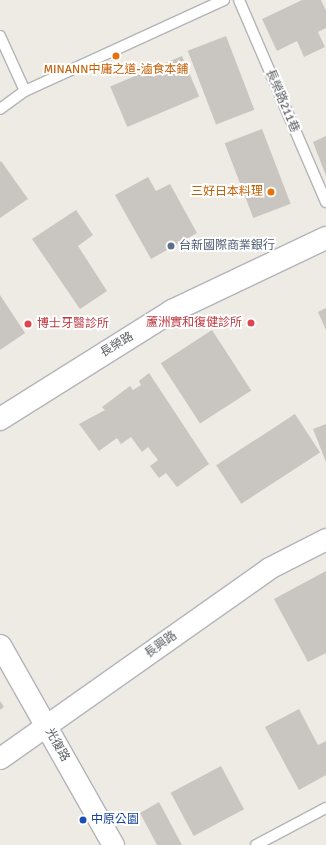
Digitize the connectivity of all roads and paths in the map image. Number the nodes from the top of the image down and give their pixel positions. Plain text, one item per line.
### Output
1 (224, 0) edge
2 (239, 0) edge
3 (0, 36) edge
4 (25, 91) junction
5 (0, 109) edge
6 (326, 202) edge
7 (326, 238) edge
8 (0, 419) edge
9 (326, 539) edge
10 (0, 645) edge
11 (47, 727) junction
12 (0, 758) edge
13 (326, 808) edge
14 (113, 845) edge
15 (256, 845) edge

1 - 4 lane
2 - 6 lane, 長榮路211巷
3 - 4 lane
4 - 5 lane
7 - 8 street, 長榮路
9 - 11 street, 長興路
10 - 11 street, 光復路
11 - 12 street, 長興路
11 - 14 street, 光復路
13 - 15 lane

